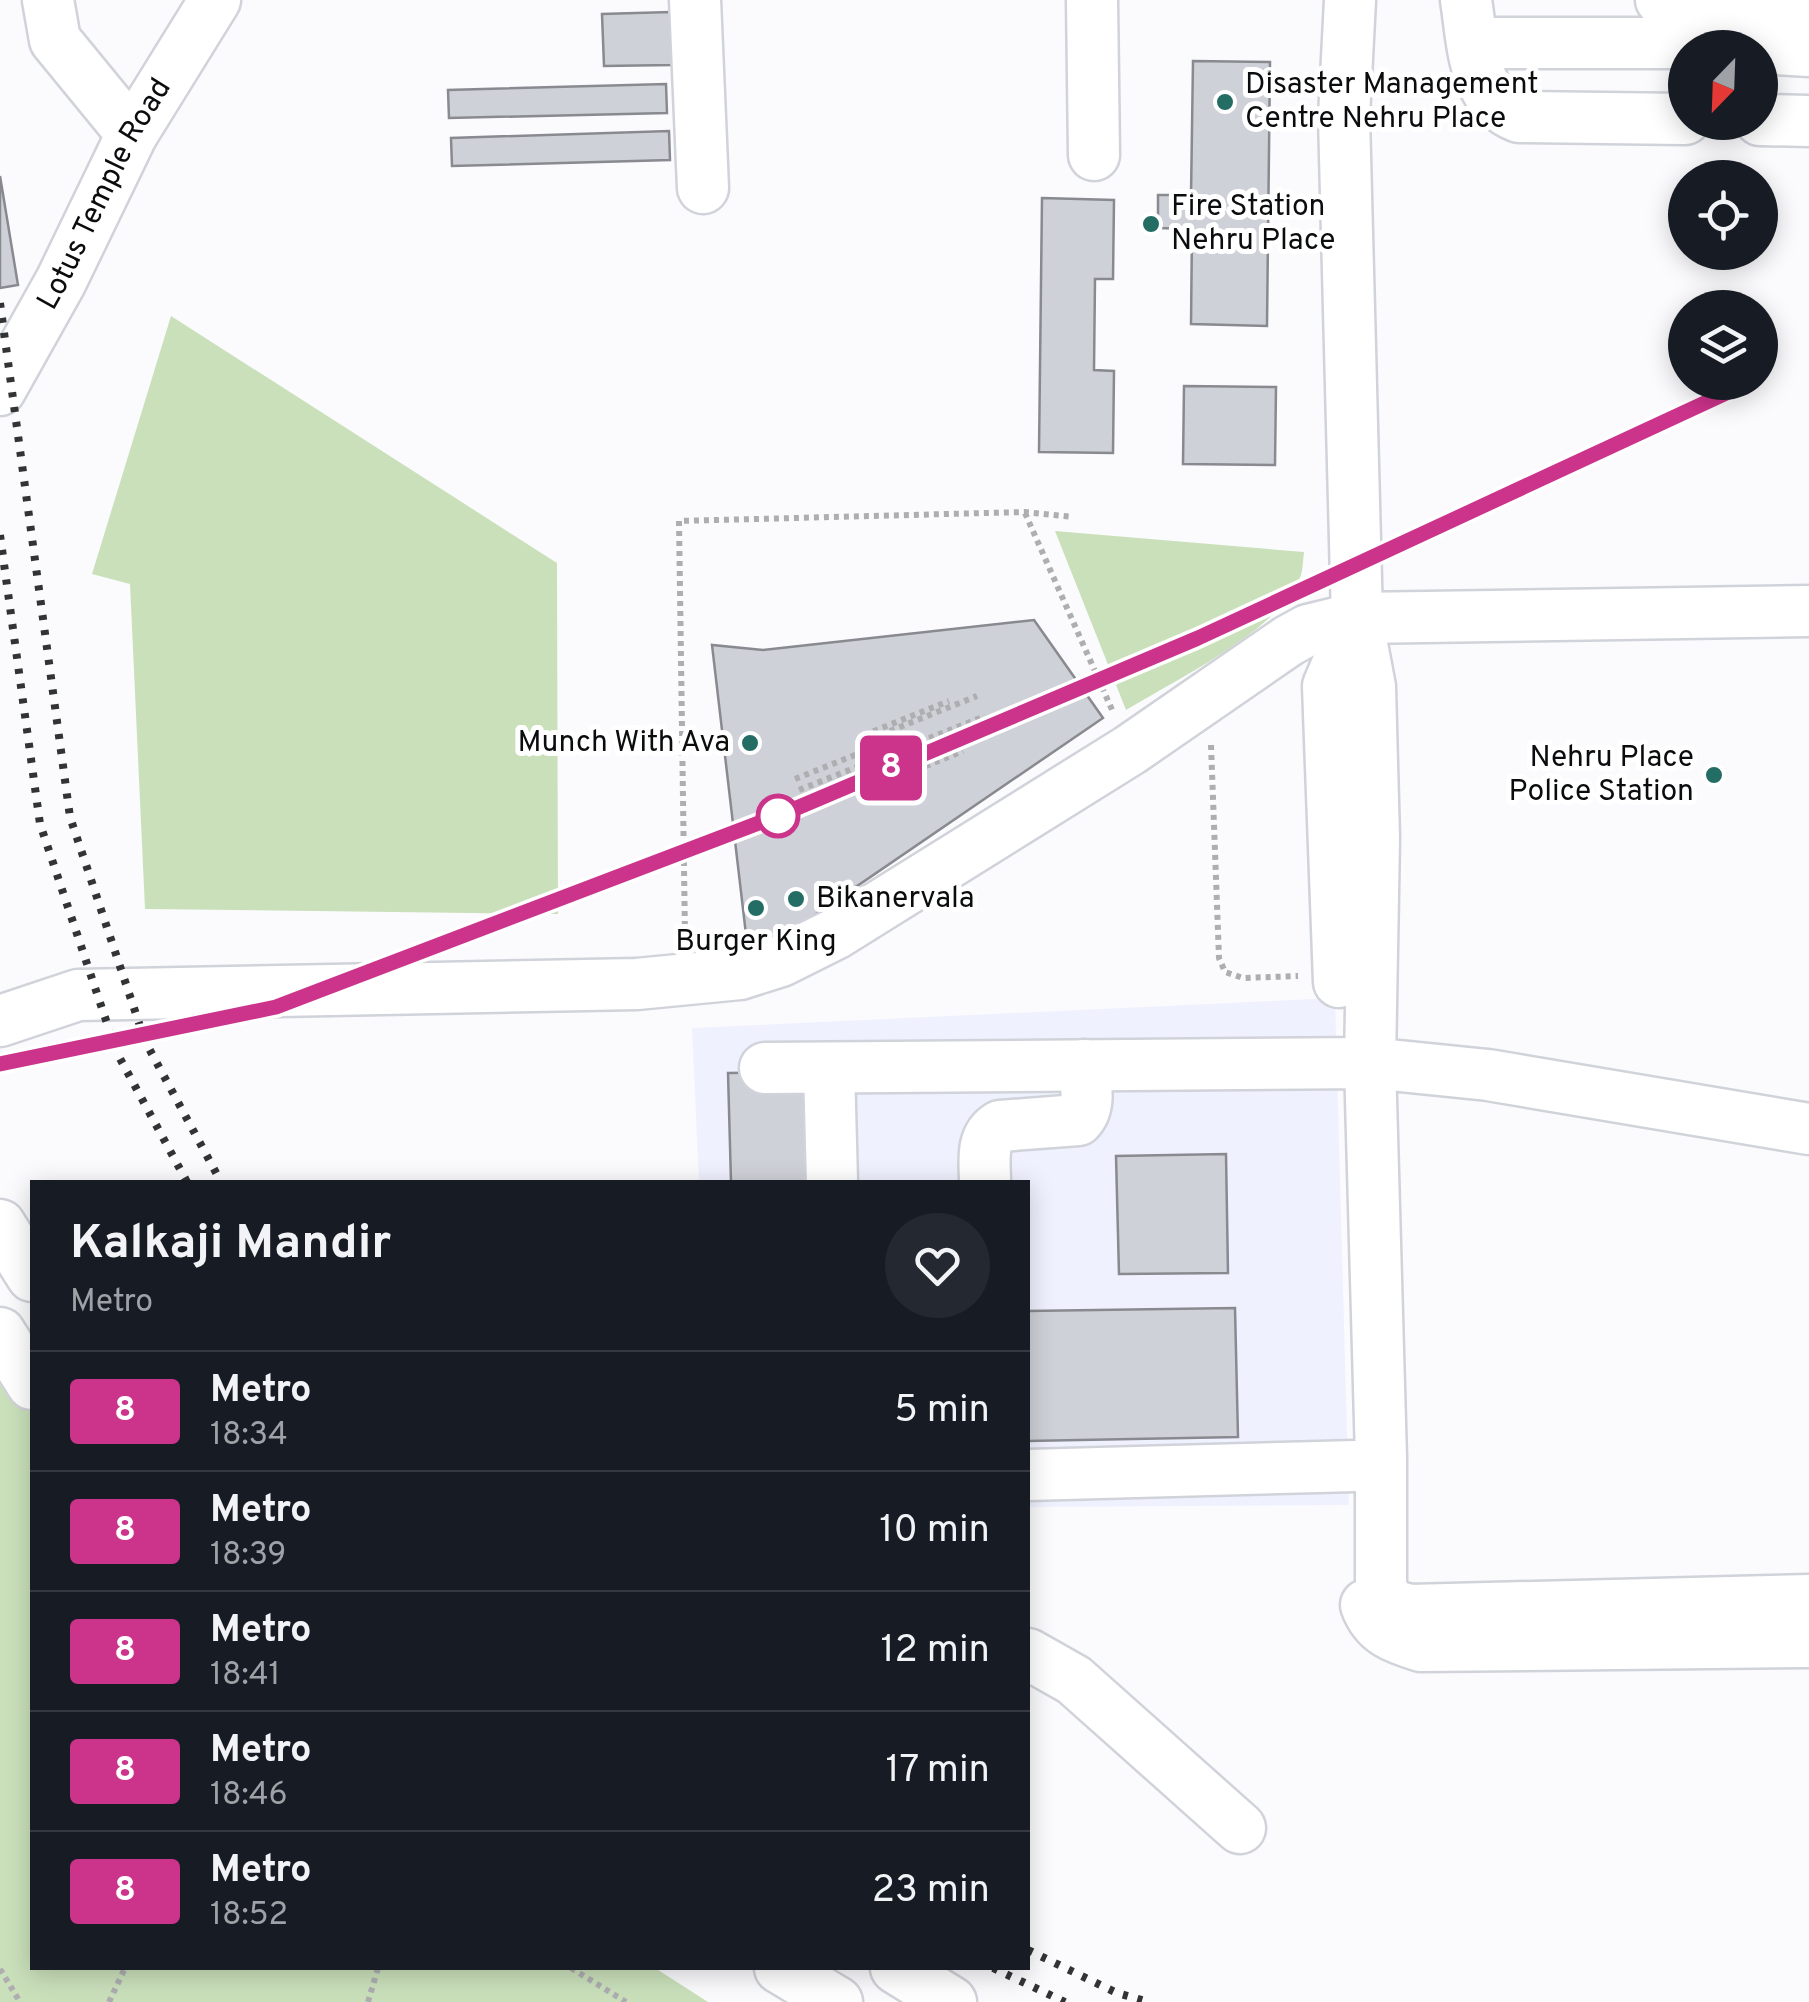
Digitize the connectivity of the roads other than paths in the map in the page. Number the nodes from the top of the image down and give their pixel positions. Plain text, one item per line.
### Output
1 (48, 0) edge
2 (215, 0) edge
3 (695, 0) edge
4 (1092, 0) edge
5 (1350, 0) edge
6 (1661, 0) edge
7 (1809, 3) edge
8 (1470, 22) edge
9 (1668, 42) edge
10 (1778, 49) edge
11 (1809, 51) edge
12 (1668, 119) edge
13 (1778, 120) edge
14 (1809, 121) edge
15 (132, 134) junction
16 (1094, 155) dead end
17 (703, 188) dead end
18 (0, 390) edge
19 (1809, 611) edge
20 (1357, 618) junction
21 (0, 1021) edge
22 (1356, 1063) junction
23 (1084, 1065) junction
24 (766, 1068) dead end
25 (830, 1068) junction
26 (1809, 1129) edge
27 (832, 1180) edge
28 (985, 1180) edge
29 (0, 1225) edge
30 (30, 1273) edge
31 (0, 1333) edge
32 (30, 1381) edge
33 (1356, 1466) junction
34 (1030, 1475) edge
35 (1809, 1600) edge
36 (1809, 1642) edge
37 (1030, 1655) edge
38 (1240, 1828) dead end
39 (783, 1970) edge
40 (899, 1970) edge
41 (837, 2002) edge
42 (951, 2002) edge

1 - 15 street
2 - 15 street, Lotus Temple Road
3 - 17 street
4 - 16 street
5 - 20 street
6 - 7 street
8 - 9 street
8 - 12 street
10 - 11 street
13 - 14 street
15 - 18 street, Lotus Temple Road
19 - 20 street
20 - 21 street
20 - 22 street
20 - 22 street
22 - 23 street
22 - 26 street
22 - 33 street
22 - 35 street
23 - 25 street
23 - 28 street
24 - 25 street
25 - 27 street
29 - 30 street
31 - 32 street
33 - 34 street
33 - 36 street
37 - 38 street
39 - 41 street
40 - 42 street

